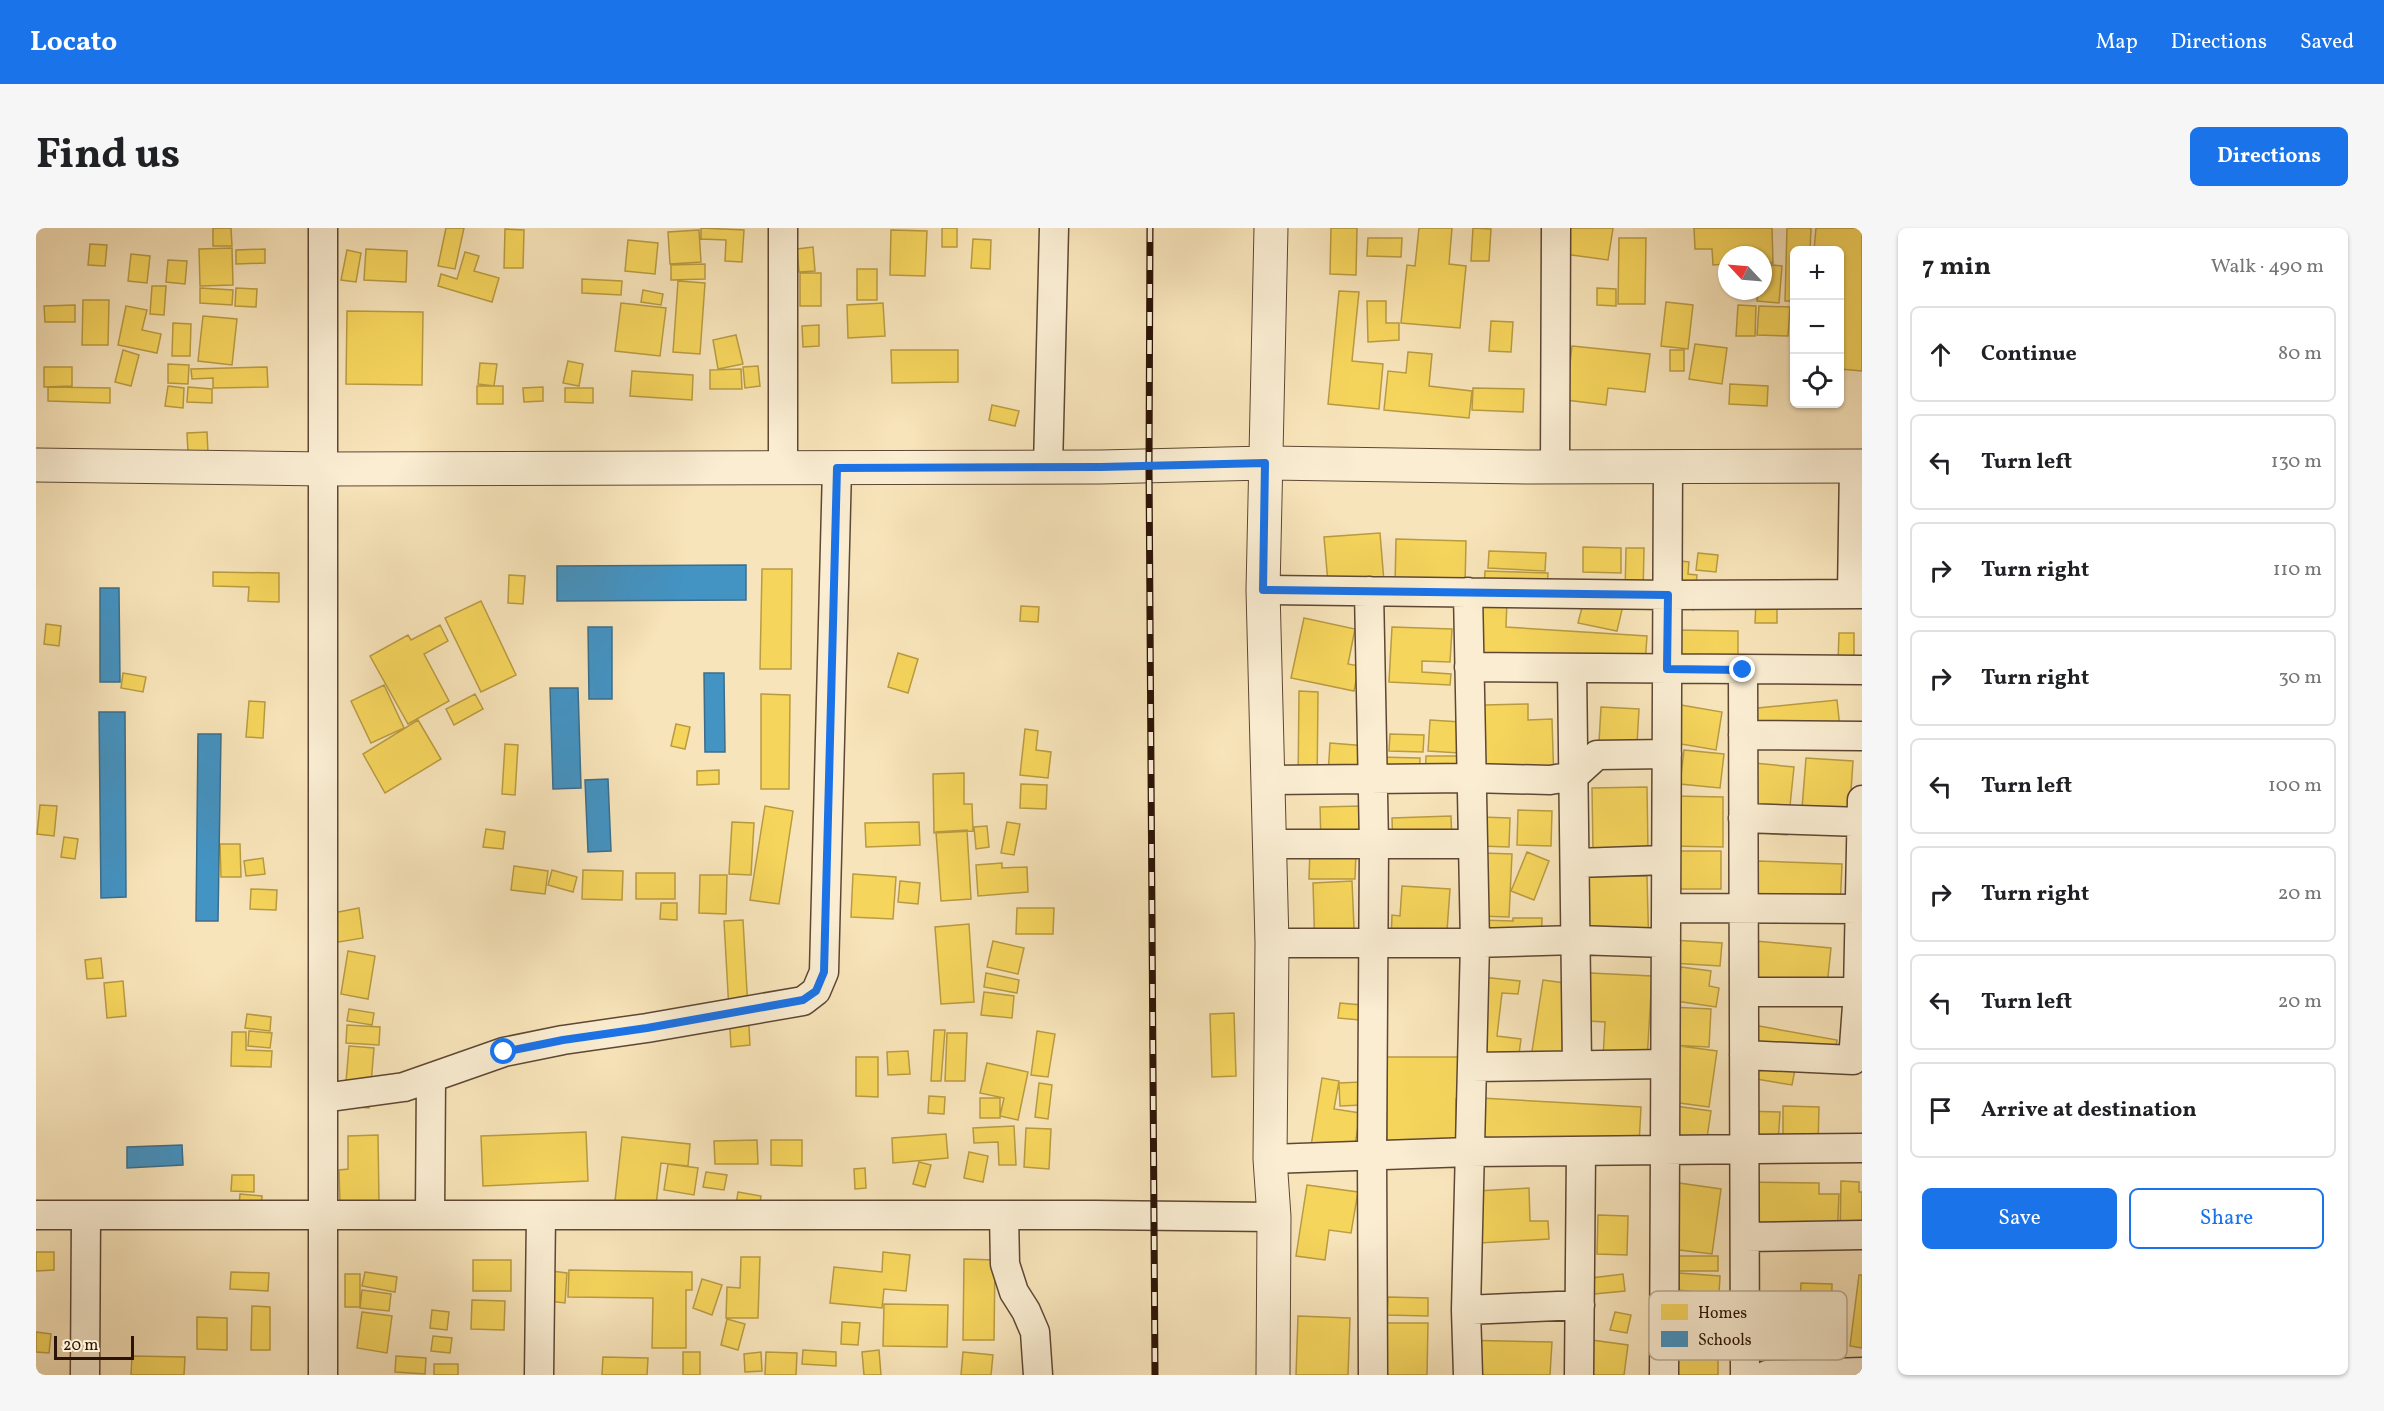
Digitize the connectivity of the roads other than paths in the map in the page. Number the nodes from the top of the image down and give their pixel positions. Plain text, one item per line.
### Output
1 (323, 228) edge
2 (783, 228) edge
3 (1054, 228) edge
4 (1271, 228) edge
5 (1556, 228) edge
6 (1265, 463) junction
7 (36, 465) edge
8 (1668, 465) junction
9 (1555, 466) junction
10 (1858, 466) edge
11 (1048, 467) junction
12 (783, 468) junction
13 (837, 468) junction
14 (323, 469) junction
15 (1263, 590) junction
16 (1370, 591) junction
17 (1468, 592) junction
18 (1857, 594) edge
19 (1668, 595) junction
20 (1468, 667) junction
21 (1572, 668) junction
22 (1667, 669) junction
23 (1743, 670) junction
24 (1862, 670) edge
25 (1743, 735) junction
26 (1862, 735) edge
27 (1667, 754) junction
28 (1574, 776) junction
29 (1470, 778) junction
30 (1373, 779) junction
31 (1268, 780) junction
32 (1862, 811) edge
33 (1743, 818) junction
34 (1269, 844) junction
35 (1374, 844) junction
36 (1473, 844) junction
37 (1666, 860) junction
38 (1576, 863) junction
39 (1666, 908) junction
40 (1744, 909) junction
41 (1860, 909) junction
42 (1576, 940) junction
43 (1272, 943) junction
44 (1374, 943) junction
45 (1475, 943) junction
46 (1666, 943) junction
47 (1744, 992) junction
48 (1858, 992) junction
49 (1744, 1055) junction
50 (1858, 1060) edge
51 (1665, 1064) junction
52 (1577, 1065) junction
53 (1472, 1067) junction
54 (431, 1078) junction
55 (323, 1098) junction
56 (1744, 1148) junction
57 (1862, 1148) edge
58 (1665, 1149) junction
59 (1581, 1151) junction
60 (1469, 1152) junction
61 (1372, 1155) junction
62 (1270, 1159) junction
63 (430, 1214) junction
64 (36, 1215) edge
65 (86, 1215) junction
66 (323, 1215) junction
67 (541, 1215) junction
68 (1004, 1215) junction
69 (1274, 1217) junction
70 (1862, 1235) edge
71 (1745, 1237) junction
72 (1664, 1291) edge
73 (1745, 1291) edge
74 (1580, 1305) junction
75 (1466, 1310) junction
76 (1664, 1360) edge
77 (1862, 1372) edge
78 (85, 1375) edge
79 (323, 1375) edge
80 (539, 1375) edge
81 (1038, 1375) edge
82 (1274, 1375) edge
83 (1373, 1375) edge
84 (1468, 1375) edge
85 (1580, 1375) edge
86 (1658, 1375) edge
87 (1664, 1375) edge
88 (1686, 1375) edge
89 (1767, 1375) edge

1 - 14 street
2 - 12 street
3 - 11 street
4 - 6 street
5 - 9 street
6 - 9 street
6 - 11 street
6 - 15 street
7 - 14 street
8 - 9 street
8 - 10 street
8 - 19 street
10 - 18 street
11 - 13 street
12 - 13 street
12 - 14 street
13 - 54 street
14 - 55 street
15 - 16 street
15 - 31 street
16 - 17 street
16 - 30 street
17 - 19 street
17 - 20 street
18 - 19 street
19 - 22 street
20 - 21 street
20 - 29 street
21 - 22 street
21 - 28 street
22 - 23 street
22 - 27 street
23 - 24 street
23 - 25 street
25 - 26 street
25 - 33 street
27 - 28 street
27 - 37 street
28 - 29 street
28 - 38 street
29 - 30 street
29 - 36 street
30 - 31 street
30 - 35 street
31 - 34 street
32 - 33 street
32 - 41 street
33 - 40 street
34 - 35 street
34 - 43 street
35 - 36 street
35 - 44 street
36 - 45 street
37 - 38 street
37 - 39 street
38 - 42 street
39 - 40 street
39 - 46 street
40 - 41 street
40 - 47 street
41 - 48 street
42 - 45 street
42 - 46 street
42 - 52 street
43 - 44 street
43 - 62 street
44 - 45 street
44 - 61 street
45 - 53 street
46 - 51 street
47 - 48 street
47 - 49 street
48 - 50 street
49 - 50 street
49 - 56 street
51 - 52 street
51 - 58 street
52 - 53 street
53 - 60 street
54 - 55 street
54 - 63 street
55 - 66 street
56 - 57 street
56 - 58 street
56 - 71 street
58 - 59 street
58 - 72 street
59 - 60 street
59 - 74 street
60 - 61 street
60 - 75 street
61 - 62 street
61 - 83 street
62 - 69 street
63 - 66 street
63 - 67 street
64 - 65 street
65 - 66 street
65 - 78 street
66 - 79 street
67 - 68 street
67 - 80 street
68 - 69 street
68 - 81 street
69 - 82 street
70 - 71 street
71 - 73 street
74 - 75 street
74 - 85 street
75 - 84 street
76 - 87 street
77 - 89 street
86 - 87 street
87 - 88 street

